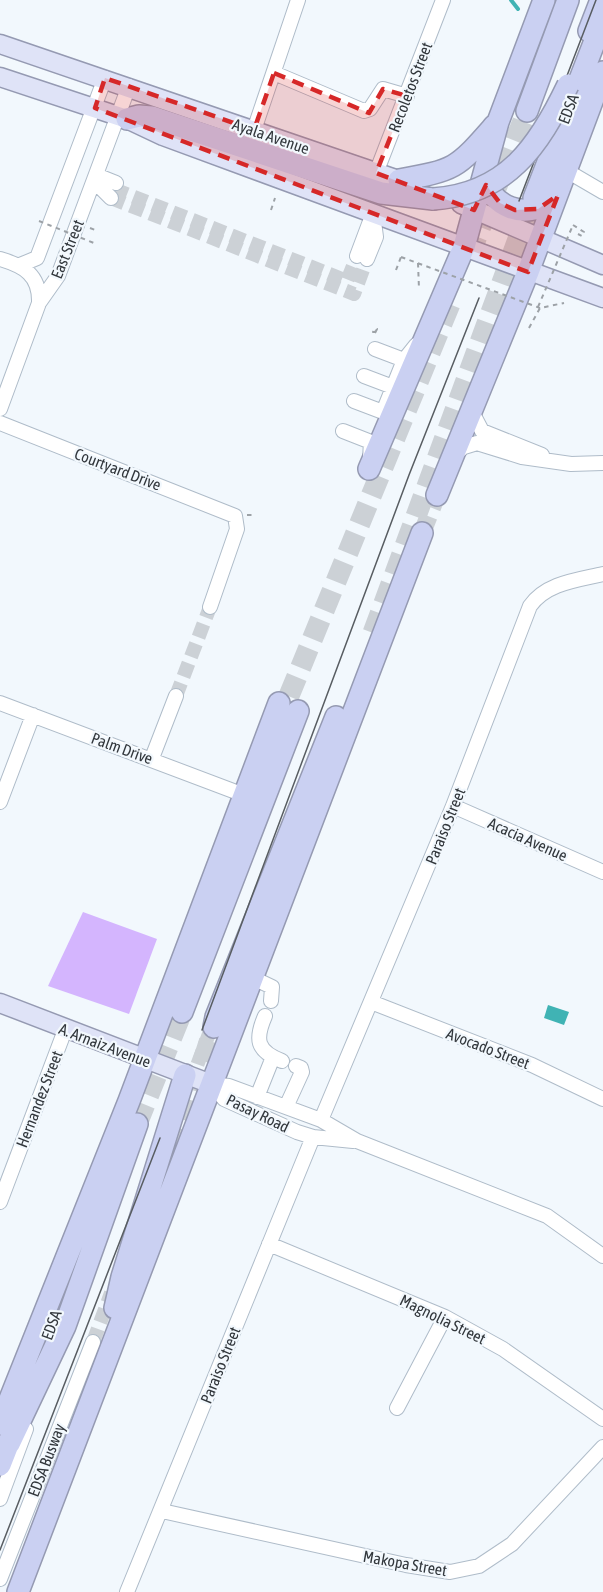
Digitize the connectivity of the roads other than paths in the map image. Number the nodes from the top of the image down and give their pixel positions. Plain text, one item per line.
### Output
1 (298, 0) edge
2 (443, 0) edge
3 (544, 0) edge
4 (568, 0) edge
5 (601, 0) edge
6 (603, 20) edge
7 (0, 44) edge
8 (274, 72) junction
9 (603, 72) edge
10 (0, 77) edge
11 (105, 78) junction
12 (129, 86) junction
13 (407, 96) junction
14 (95, 108) junction
15 (527, 111) tunnel mouth
16 (123, 117) junction
17 (498, 122) junction
18 (254, 130) junction
19 (567, 171) junction
20 (376, 173) junction
21 (484, 177) junction
22 (95, 178) junction
23 (399, 180) junction
24 (114, 190) tunnel mouth
25 (603, 192) edge
26 (558, 195) junction
27 (534, 198) tunnel mouth
28 (474, 210) junction
29 (371, 213) junction
30 (539, 238) junction
31 (464, 248) junction
32 (359, 256) tunnel mouth
33 (0, 259) edge
34 (20, 265) junction
35 (603, 265) edge
36 (528, 272) junction
37 (603, 298) edge
38 (39, 303) junction
39 (428, 331) junction
40 (375, 349) dead end
41 (404, 360) junction
42 (364, 376) dead end
43 (393, 387) junction
44 (354, 401) dead end
45 (0, 409) edge
46 (472, 412) junction
47 (0, 423) edge
48 (343, 431) dead end
49 (453, 455) junction
50 (555, 461) junction
51 (603, 463) edge
52 (369, 469) joint
53 (437, 495) tunnel mouth
54 (422, 532) tunnel mouth
55 (603, 574) edge
56 (210, 607) tunnel mouth
57 (377, 650) junction
58 (176, 696) tunnel mouth
59 (0, 703) edge
60 (279, 703) tunnel mouth
61 (298, 711) tunnel mouth
62 (33, 715) junction
63 (152, 758) junction
64 (244, 795) junction
65 (0, 802) edge
66 (453, 806) junction
67 (603, 872) edge
68 (253, 978) junction
69 (271, 1001) dead end
70 (371, 1002) junction
71 (0, 1003) edge
72 (182, 1012) tunnel mouth
73 (265, 1016) dead end
74 (235, 1024) junction
75 (214, 1028) tunnel mouth
76 (65, 1030) junction
77 (258, 1031) junction
78 (143, 1060) junction
79 (296, 1066) dead end
80 (185, 1075) junction
81 (211, 1084) junction
82 (257, 1097) junction
83 (603, 1099) edge
84 (286, 1107) junction
85 (321, 1120) junction
86 (137, 1124) tunnel mouth
87 (313, 1137) junction
88 (357, 1141) junction
89 (102, 1186) dead end
90 (0, 1202) edge
91 (269, 1244) junction
92 (603, 1256) edge
93 (445, 1317) junction
94 (65, 1326) junction
95 (97, 1345) joint
96 (102, 1374) junction
97 (397, 1408) dead end
98 (603, 1419) edge
99 (0, 1424) edge
100 (9, 1444) junction
101 (603, 1448) edge
102 (0, 1465) edge
103 (0, 1499) edge
104 (162, 1511) junction
105 (0, 1579) edge
106 (6, 1592) edge
107 (18, 1592) edge
108 (128, 1592) edge

1 - 8 street
2 - 13 street, Recoletos Street
3 - 17 highway
4 - 15 highway
5 - 16 highway, bridge
6 - 27 highway, EDSA
7 - 11 main road, Ayala Avenue
8 - 13 street
8 - 18 street
9 - 19 highway
10 - 14 main road
11 - 12 main road, Ayala Avenue
11 - 14 street, East Street
12 - 16 street, East Street
12 - 18 main road, Ayala Avenue
13 - 20 street, Recoletos Street
14 - 16 main road
14 - 34 street, East Street
16 - 22 street, East Street
16 - 29 main road
17 - 21 highway
17 - 23 highway
18 - 20 main road, Ayala Avenue
19 - 25 street
19 - 26 highway
20 - 23 main road, Ayala Avenue
21 - 26 highway
21 - 28 highway
22 - 24 street
22 - 38 street, East Street
23 - 28 main road, Ayala Avenue
26 - 30 highway
28 - 30 main road, Ayala Avenue
28 - 31 highway
29 - 31 main road
29 - 32 street
30 - 35 main road, Ayala Avenue
30 - 36 highway
31 - 36 main road
31 - 39 highway
33 - 34 street
34 - 38 street
36 - 37 main road
36 - 46 highway
38 - 45 street, East Street
39 - 41 street
39 - 52 highway
40 - 41 street
41 - 43 street
42 - 43 street
43 - 44 street
46 - 49 highway
46 - 50 street
47 - 56 street, Courtyard Drive
48 - 52 street
49 - 50 street
49 - 53 highway
50 - 51 street
54 - 57 highway
55 - 66 street, Paraiso Street
57 - 68 highway
57 - 75 highway
58 - 63 street
59 - 62 street, Palm Drive
60 - 64 highway
61 - 72 highway
62 - 63 street, Palm Drive
62 - 65 street
63 - 64 street, Palm Drive
64 - 78 highway
66 - 67 street, Acacia Avenue
66 - 70 street, Paraiso Street
68 - 69 street
68 - 74 highway
70 - 83 street, Avocado Street
70 - 85 street, Paraiso Street
71 - 76 main road, A. Arnaiz Avenue
73 - 77 street
74 - 77 street
74 - 81 highway
76 - 78 main road, A. Arnaiz Avenue
76 - 90 street, Hernandez Street
77 - 82 street
78 - 80 main road, A. Arnaiz Avenue
78 - 99 highway
79 - 84 street
80 - 81 main road, A. Arnaiz Avenue
80 - 96 highway
81 - 82 street, Pasay Road
81 - 87 street, Pasay Road
81 - 96 highway
82 - 84 street, Pasay Road
84 - 85 street, Pasay Road
85 - 88 street, Pasay Road
86 - 94 highway
87 - 88 street, Pasay Road
87 - 91 street, Paraiso Street
88 - 92 street, Pasay Road
89 - 100 highway, EDSA
91 - 93 street, Magnolia Street
91 - 104 street, Paraiso Street
93 - 97 street
93 - 98 street, Magnolia Street
94 - 100 highway
94 - 103 street, EDSA Busway
95 - 105 street, EDSA Busway
95 - 106 highway
96 - 107 highway
100 - 102 highway, EDSA
101 - 104 street, Makopa Street
104 - 108 street, Paraiso Street

